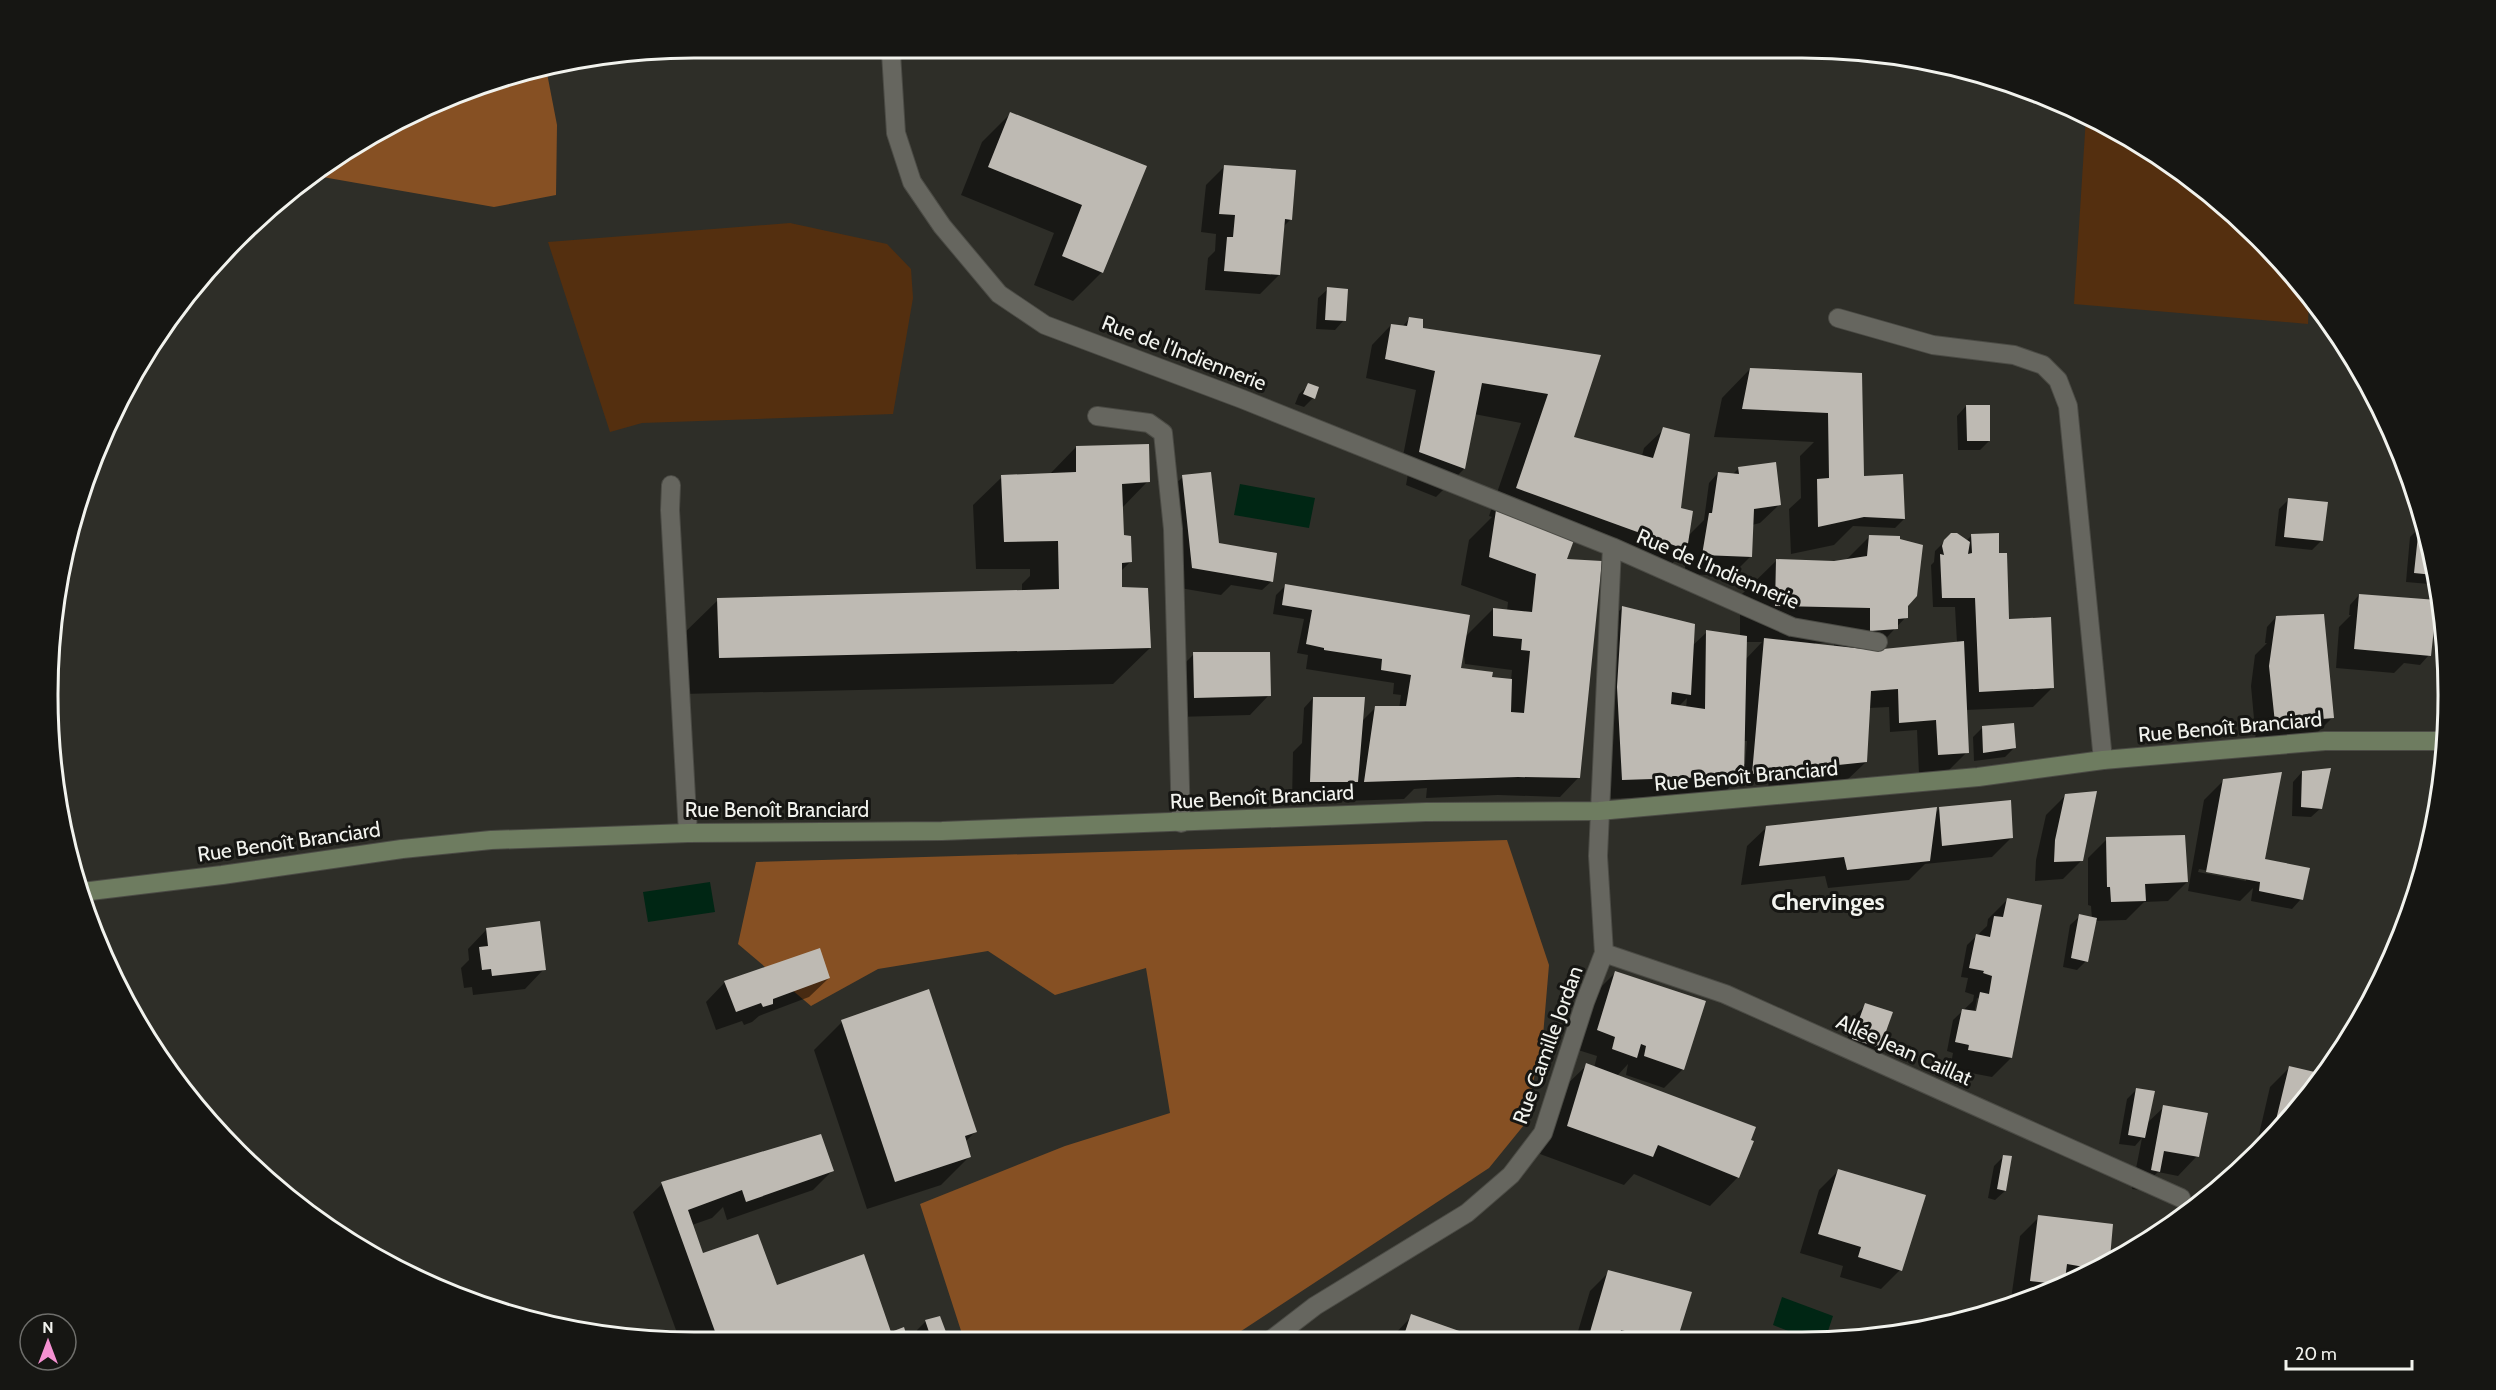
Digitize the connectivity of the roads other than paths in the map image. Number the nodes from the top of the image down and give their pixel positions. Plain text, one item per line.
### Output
1 (891, 58) edge
2 (1838, 318) dead end
3 (1097, 416) dead end
4 (670, 485) dead end
5 (1612, 547) junction
6 (1878, 642) dead end
7 (2436, 741) edge
8 (2103, 760) junction
9 (1599, 811) junction
10 (1181, 824) junction
11 (688, 833) junction
12 (89, 891) edge
13 (1604, 953) junction
14 (2181, 1198) dead end
15 (1281, 1332) edge

1 - 5 street, Rue de l'Indiennerie
2 - 8 street
3 - 10 street
4 - 11 street
5 - 6 street, Rue de l'Indiennerie
5 - 9 street, Rue de l'Indiennerie
7 - 8 street, Rue Benoît Branciard
8 - 9 street, Rue Benoît Branciard
9 - 10 street, Rue Benoît Branciard
9 - 13 street, Rue Camille Jordan
10 - 11 street, Rue Benoît Branciard
11 - 12 street, Rue Benoît Branciard
13 - 14 street, Allée Jean Caillat
13 - 15 street, Rue Camille Jordan

